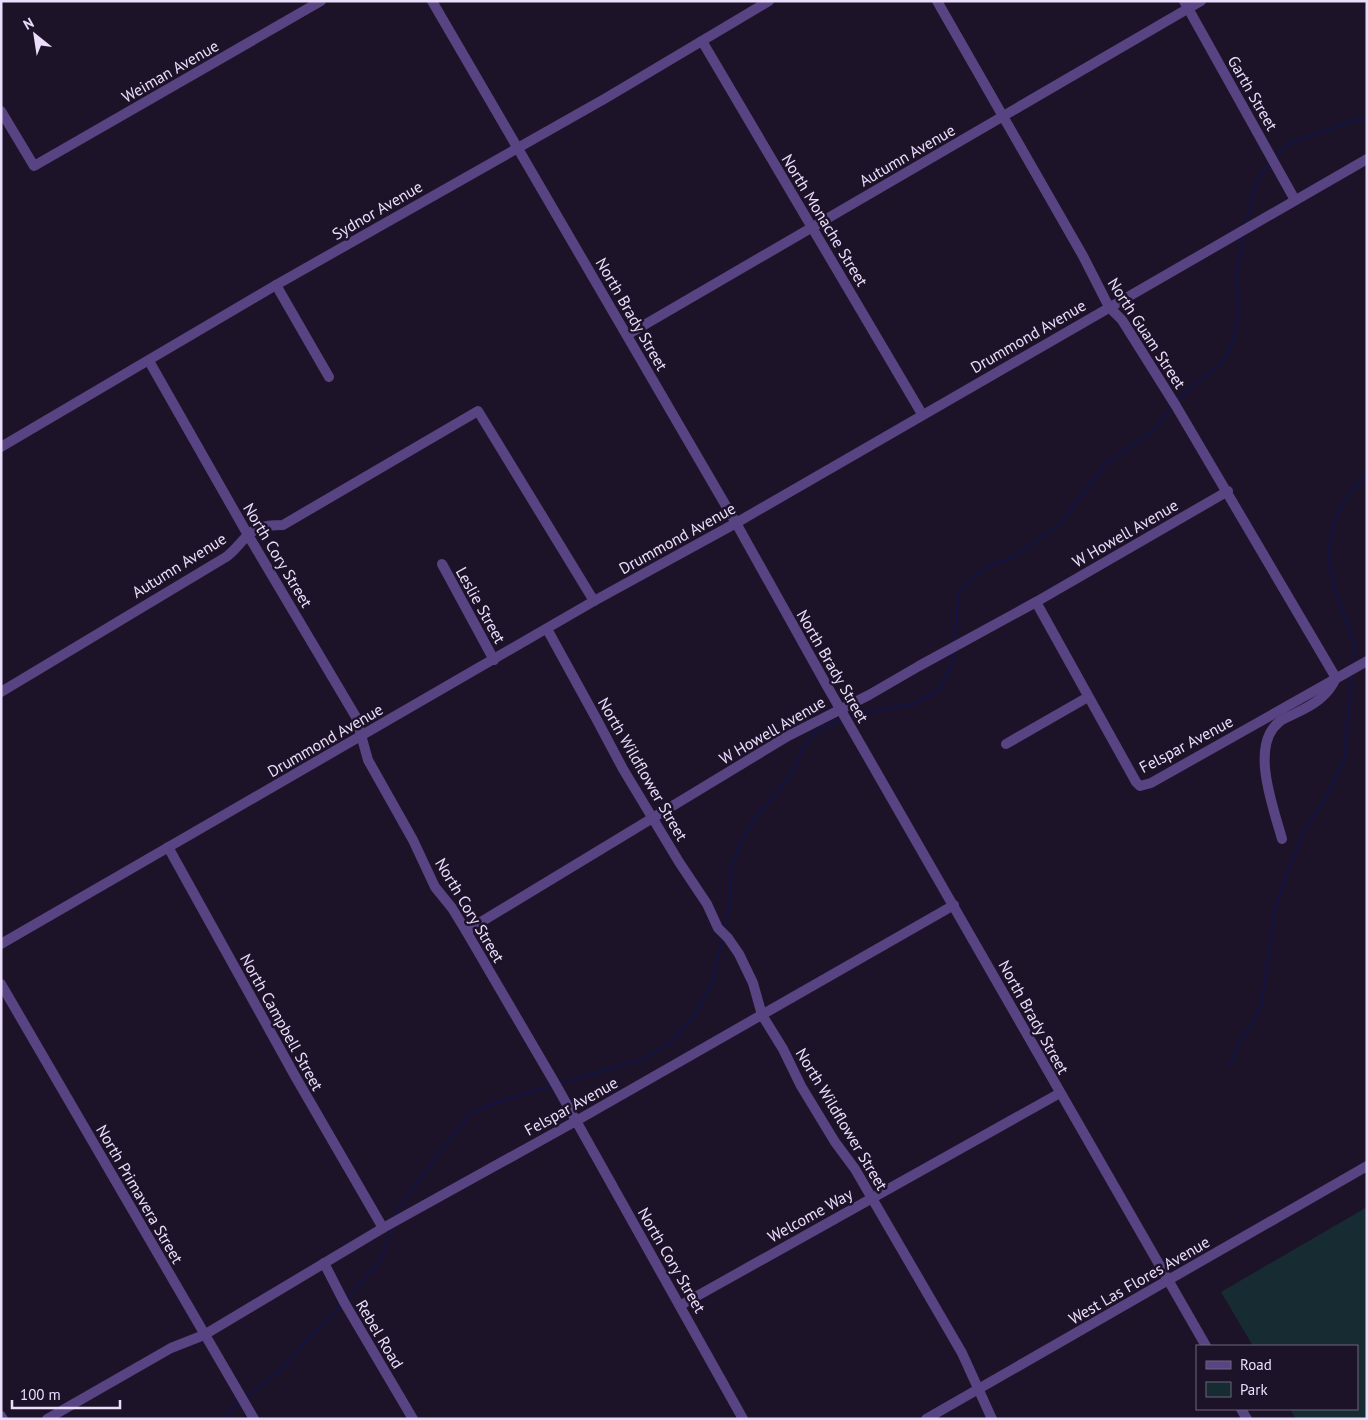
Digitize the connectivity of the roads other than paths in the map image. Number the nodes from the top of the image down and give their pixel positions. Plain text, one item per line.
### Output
1 (321, 1) edge
2 (432, 1) edge
3 (769, 1) edge
4 (937, 1) edge
5 (1201, 1) edge
6 (1186, 5) edge
7 (702, 41) junction
8 (1, 111) edge
9 (1002, 117) junction
10 (517, 147) junction
11 (1367, 159) edge
12 (1295, 200) junction
13 (812, 227) junction
14 (276, 285) junction
15 (1109, 307) junction
16 (627, 335) junction
17 (149, 361) junction
18 (329, 377) dead end
19 (922, 414) junction
20 (1, 446) edge
21 (1228, 491) junction
22 (736, 523) junction
23 (248, 534) junction
24 (442, 564) dead end
25 (594, 601) junction
26 (1036, 602) junction
27 (547, 629) junction
28 (494, 660) junction
29 (1367, 661) edge
30 (1336, 678) junction
31 (1, 692) edge
32 (1088, 697) junction
33 (840, 708) junction
34 (360, 737) junction
35 (1006, 744) dead end
36 (652, 818) junction
37 (1282, 839) dead end
38 (168, 847) junction
39 (954, 905) junction
40 (466, 931) junction
41 (1, 944) edge
42 (1, 984) edge
43 (762, 1015) junction
44 (1060, 1094) junction
45 (576, 1121) junction
46 (1367, 1166) edge
47 (872, 1198) junction
48 (383, 1228) junction
49 (324, 1264) junction
50 (1168, 1280) junction
51 (681, 1305) junction
52 (204, 1335) junction
53 (1205, 1345) edge
54 (978, 1389) junction
55 (47, 1419) edge
56 (254, 1419) edge
57 (413, 1419) edge
58 (744, 1419) edge
59 (926, 1419) edge
60 (992, 1419) edge

1 - 8 street, Weiman Avenue
2 - 10 street, North Brady Street
3 - 7 street, Sydnor Avenue
4 - 9 street, North Guam Street
5 - 6 street, Autumn Avenue
6 - 9 street, Autumn Avenue
6 - 12 street, Garth Street
7 - 10 street, Sydnor Avenue
7 - 13 street, North Monache Street
9 - 13 street, Autumn Avenue
9 - 15 street, North Guam Street
10 - 14 street, Sydnor Avenue
10 - 16 street, North Brady Street
11 - 12 street, Drummond Avenue
12 - 15 street, Drummond Avenue
13 - 16 street, Autumn Avenue
13 - 19 street, North Monache Street
14 - 17 street, Sydnor Avenue
14 - 18 street
15 - 19 street, Drummond Avenue
15 - 21 street, North Guam Street
16 - 22 street, North Brady Street
17 - 20 street, Sydnor Avenue
17 - 23 street, North Cory Street
19 - 22 street, Drummond Avenue
21 - 26 street, W Howell Avenue
21 - 30 street, North Guam Street
22 - 25 street, Drummond Avenue
22 - 33 street, North Brady Street
23 - 25 street, Autumn Avenue
23 - 31 street, Autumn Avenue
23 - 34 street, North Cory Street
24 - 28 street, Leslie Street
25 - 27 street, Drummond Avenue
26 - 32 street
26 - 33 street, W Howell Avenue
27 - 28 street, Drummond Avenue
27 - 36 street, North Wildflower Street
28 - 34 street, Drummond Avenue
29 - 30 street, Felspar Avenue
30 - 32 street, Felspar Avenue
30 - 37 street
32 - 35 street
33 - 36 street, W Howell Avenue
33 - 39 street, North Brady Street
34 - 38 street, Drummond Avenue
34 - 40 street, North Cory Street
36 - 40 street, W Howell Avenue
36 - 43 street, North Wildflower Street
38 - 41 street, Drummond Avenue
38 - 48 street, North Campbell Street
39 - 43 street, Felspar Avenue
39 - 44 street, North Brady Street
40 - 45 street, North Cory Street
42 - 52 street, North Primavera Street
43 - 45 street, Felspar Avenue
43 - 47 street, North Wildflower Street
44 - 47 street, Welcome Way
44 - 50 street, North Brady Street
45 - 48 street, Felspar Avenue
45 - 51 street, North Cory Street
46 - 50 street, West Las Flores Avenue
47 - 51 street, Welcome Way
47 - 54 street, North Wildflower Street
48 - 49 street, Felspar Avenue
49 - 52 street, Felspar Avenue
49 - 57 street, Rebel Road
50 - 53 street, North Brady Street
50 - 54 street, West Las Flores Avenue
51 - 58 street, North Cory Street
52 - 55 street, Felspar Avenue
52 - 56 street, North Primavera Street
54 - 59 street, West Las Flores Avenue
54 - 60 street, North Wildflower Street

